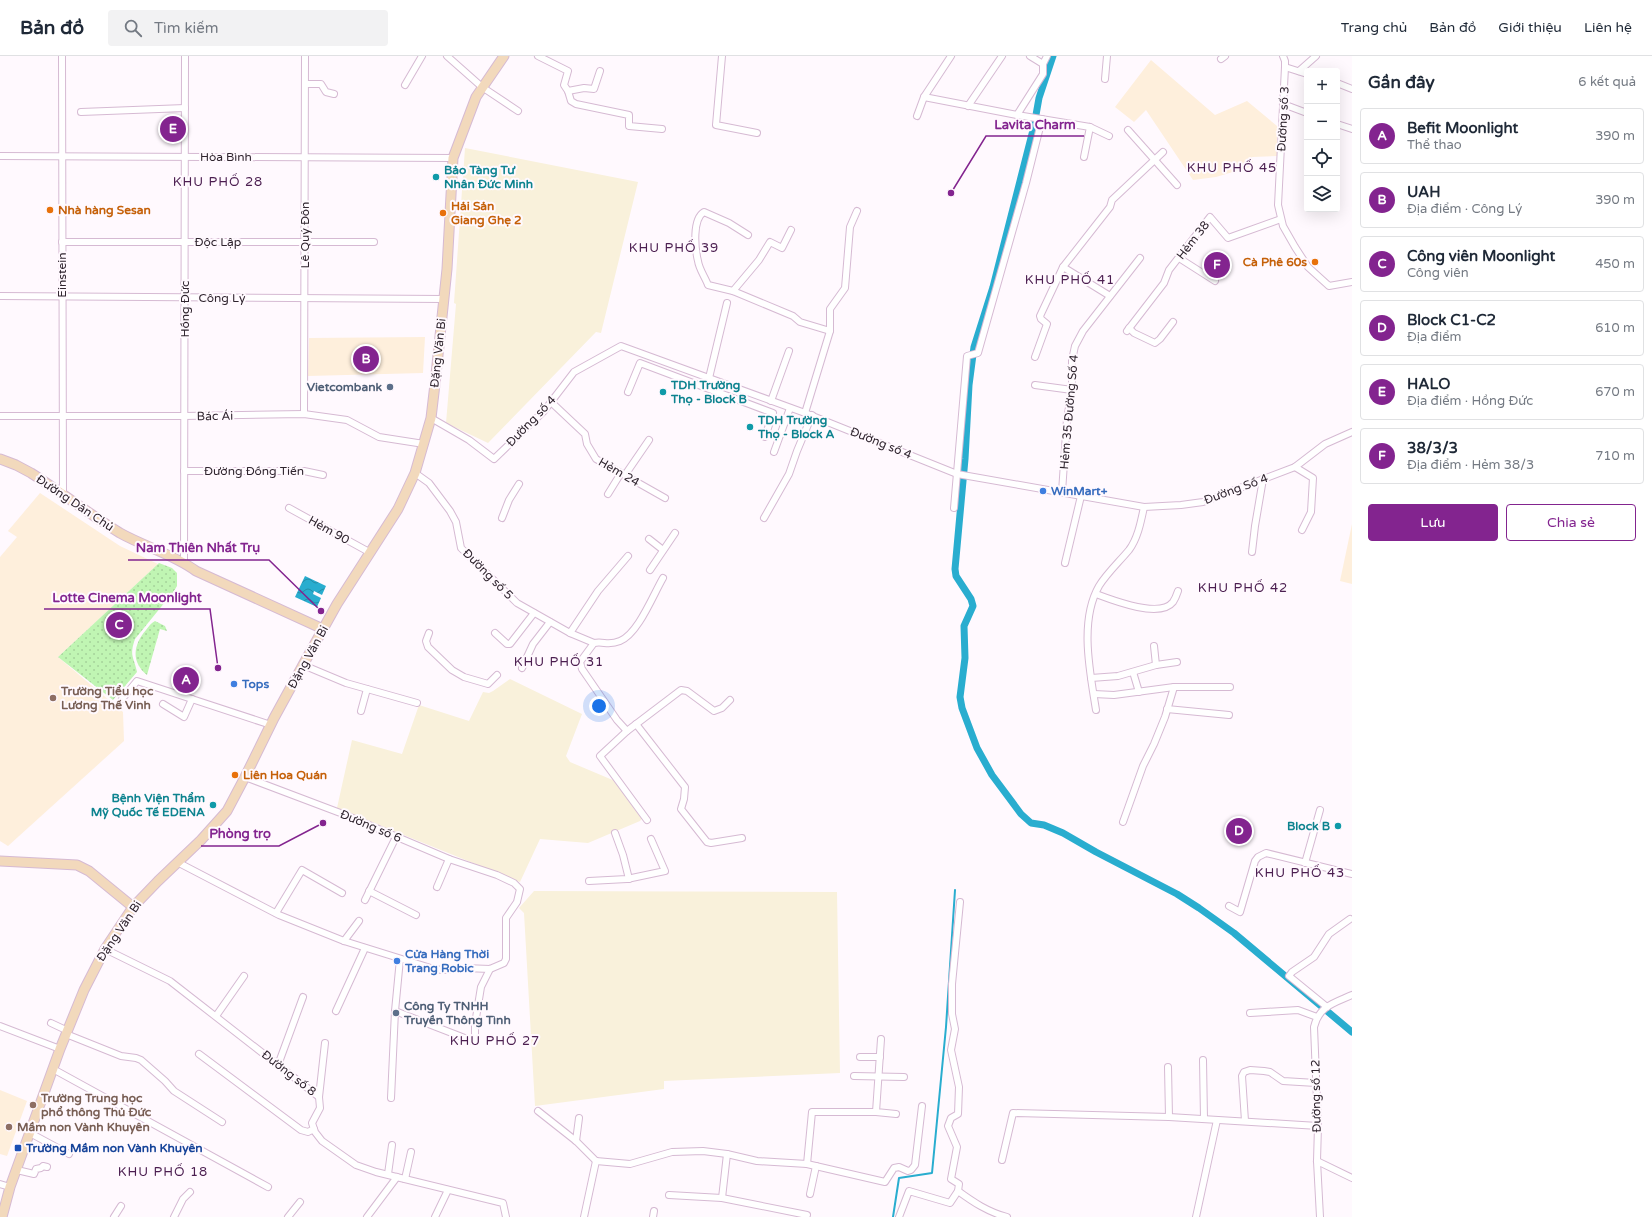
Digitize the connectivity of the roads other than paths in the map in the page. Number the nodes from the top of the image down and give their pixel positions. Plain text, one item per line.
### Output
1 (62, 56) edge
2 (186, 56) edge
3 (305, 56) edge
4 (422, 56) edge
5 (447, 56) edge
6 (504, 56) edge
7 (538, 56) edge
8 (722, 56) edge
9 (951, 56) edge
10 (1002, 56) edge
11 (1030, 56) edge
12 (1047, 56) edge
13 (1108, 56) edge
14 (1283, 56) edge
15 (1316, 56) edge
16 (1043, 64) junction
17 (1285, 67) junction
18 (600, 71) dead end
19 (1299, 71) junction
20 (1304, 73) edge
21 (1104, 79) dead end
22 (305, 84) junction
23 (1340, 84) edge
24 (405, 85) dead end
25 (482, 87) junction
26 (1351, 87) edge
27 (568, 91) junction
28 (334, 94) dead end
29 (924, 97) junction
30 (1283, 104) junction
31 (968, 106) junction
32 (185, 108) junction
33 (518, 110) dead end
34 (81, 112) dead end
35 (1304, 112) edge
36 (1017, 115) junction
37 (917, 116) dead end
38 (1042, 119) junction
39 (1340, 125) edge
40 (1090, 127) junction
41 (662, 129) dead end
42 (1352, 129) edge
43 (1128, 130) dead end
44 (757, 133) dead end
45 (1109, 136) dead end
46 (1163, 152) dead end
47 (0, 156) edge
48 (62, 156) junction
49 (185, 157) junction
50 (305, 157) junction
51 (1084, 157) dead end
52 (453, 158) junction
53 (1155, 159) junction
54 (1177, 185) dead end
55 (857, 211) dead end
56 (1281, 219) junction
57 (791, 230) dead end
58 (748, 236) dead end
59 (62, 242) junction
60 (185, 242) junction
61 (305, 242) junction
62 (374, 242) dead end
63 (1140, 258) dead end
64 (1179, 258) junction
65 (1063, 267) junction
66 (1215, 281) dead end
67 (1352, 282) edge
68 (733, 291) junction
69 (0, 296) edge
70 (1110, 296) junction
71 (62, 297) junction
72 (185, 297) junction
73 (305, 298) junction
74 (444, 299) junction
75 (727, 303) dead end
76 (1173, 322) dead end
77 (830, 331) junction
78 (789, 351) dead end
79 (1035, 357) dead end
80 (665, 363) junction
81 (663, 372) junction
82 (709, 378) junction
83 (1034, 385) dead end
84 (1072, 390) junction
85 (628, 392) dead end
86 (771, 401) junction
87 (551, 402) junction
88 (790, 408) junction
89 (805, 413) junction
90 (304, 414) junction
91 (0, 416) edge
92 (62, 416) junction
93 (184, 416) junction
94 (812, 416) junction
95 (431, 418) junction
96 (1352, 432) edge
97 (765, 437) dead end
98 (649, 440) dead end
99 (424, 444) junction
100 (774, 452) dead end
101 (0, 460) edge
102 (1295, 467) junction
103 (184, 472) junction
104 (415, 473) junction
105 (623, 474) junction
106 (957, 474) junction
107 (323, 475) dead end
108 (1263, 479) junction
109 (519, 484) dead end
110 (1062, 492) junction
111 (62, 493) junction
112 (608, 494) dead end
113 (1081, 496) junction
114 (665, 498) dead end
115 (1144, 507) junction
116 (289, 508) dead end
117 (954, 508) dead end
118 (502, 518) dead end
119 (764, 518) dead end
120 (1302, 530) dead end
121 (675, 532) dead end
122 (649, 540) dead end
123 (663, 550) junction
124 (369, 552) junction
125 (1252, 552) dead end
126 (628, 556) dead end
127 (184, 562) junction
128 (1065, 564) dead end
129 (650, 570) dead end
130 (663, 578) dead end
131 (1178, 591) dead end
132 (1096, 594) junction
133 (534, 613) junction
134 (550, 622) junction
135 (323, 629) junction
136 (429, 633) dead end
137 (495, 633) dead end
138 (570, 633) junction
139 (594, 643) junction
140 (1154, 646) dead end
141 (1177, 662) dead end
142 (303, 665) junction
143 (1156, 665) junction
144 (522, 668) dead end
145 (1133, 672) junction
146 (497, 676) dead end
147 (1091, 678) junction
148 (1174, 687) junction
149 (1230, 687) dead end
150 (367, 689) junction
151 (1139, 692) junction
152 (1094, 694) junction
153 (122, 699) dead end
154 (192, 699) junction
155 (730, 700) dead end
156 (417, 703) dead end
157 (163, 704) dead end
158 (1167, 709) junction
159 (1096, 710) dead end
160 (361, 711) dead end
161 (1229, 714) dead end
162 (636, 724) junction
163 (271, 725) junction
164 (627, 731) junction
165 (245, 777) junction
166 (1320, 810) dead end
167 (647, 820) dead end
168 (1123, 822) dead end
169 (615, 833) dead end
170 (396, 837) junction
171 (742, 838) dead end
172 (652, 839) dead end
173 (449, 859) junction
174 (0, 860) edge
175 (179, 863) junction
176 (1305, 863) junction
177 (1352, 874) edge
178 (629, 879) junction
179 (589, 881) dead end
180 (437, 887) dead end
181 (369, 891) junction
182 (342, 893) dead end
183 (365, 900) dead end
184 (960, 902) dead end
185 (1229, 906) dead end
186 (134, 907) junction
187 (276, 913) junction
188 (416, 915) dead end
189 (1350, 919) dead end
190 (359, 921) dead end
191 (344, 941) junction
192 (365, 948) junction
193 (105, 949) junction
194 (400, 959) junction
195 (490, 969) junction
196 (244, 976) dead end
197 (1352, 995) edge
198 (302, 997) dead end
199 (1326, 1007) junction
200 (336, 1011) dead end
201 (395, 1011) junction
202 (1250, 1012) dead end
203 (216, 1016) junction
204 (1317, 1017) junction
205 (52, 1023) dead end
206 (0, 1026) edge
207 (67, 1032) junction
208 (881, 1039) dead end
209 (325, 1043) dead end
210 (60, 1049) junction
211 (200, 1054) dead end
212 (860, 1057) dead end
213 (880, 1057) junction
214 (1203, 1060) dead end
215 (278, 1065) junction
216 (1168, 1067) dead end
217 (53, 1069) junction
218 (854, 1076) dead end
219 (878, 1077) junction
220 (904, 1077) dead end
221 (1316, 1084) junction
222 (319, 1097) junction
223 (391, 1098) dead end
224 (922, 1106) dead end
225 (538, 1111) dead end
226 (876, 1112) junction
227 (896, 1114) dead end
228 (1169, 1117) junction
229 (579, 1118) dead end
230 (1204, 1119) junction
231 (1217, 1120) junction
232 (1244, 1121) junction
233 (222, 1122) dead end
234 (1318, 1126) junction
235 (314, 1129) junction
236 (30, 1133) junction
237 (576, 1142) junction
238 (392, 1146) dead end
239 (412, 1152) dead end
240 (69, 1154) dead end
241 (726, 1154) junction
242 (1002, 1160) dead end
243 (596, 1161) junction
244 (1317, 1161) junction
245 (807, 1164) junction
246 (816, 1166) junction
247 (47, 1167) dead end
248 (17, 1170) junction
249 (388, 1174) junction
250 (397, 1177) junction
251 (1352, 1178) edge
252 (406, 1179) junction
253 (0, 1184) edge
254 (10, 1187) junction
255 (268, 1187) dead end
256 (448, 1190) junction
257 (958, 1191) junction
258 (190, 1192) dead end
259 (810, 1194) dead end
260 (669, 1195) dead end
261 (722, 1198) junction
262 (300, 1202) dead end
263 (121, 1206) dead end
264 (807, 1215) dead end
265 (506, 1216) edge
266 (2, 1217) edge
267 (114, 1217) edge
268 (174, 1217) edge
269 (288, 1217) edge
270 (367, 1217) edge
271 (435, 1217) edge
272 (584, 1217) edge
273 (899, 1217) edge
274 (1007, 1217) edge
275 (1196, 1217) edge
276 (1320, 1217) edge

1 - 48 street, Einstein
2 - 32 street, Hồng Đức
3 - 22 street, Lê Quý Đôn
4 - 24 street
5 - 25 street
6 - 25 main road, Đặng Văn Bi
7 - 27 street
8 - 44 street
9 - 29 street
10 - 31 street
11 - 16 street
12 - 16 street
13 - 21 street
14 - 17 street, Đường số 3
15 - 19 street
16 - 36 street
17 - 19 street
17 - 30 street, Đường số 3
18 - 27 street
19 - 20 street
22 - 28 street
22 - 50 street, Lê Quý Đôn
23 - 26 street
25 - 33 street
25 - 52 main road, Đặng Văn Bi
27 - 41 street
29 - 31 street
29 - 37 street
30 - 35 street
30 - 56 street, Đường số 3
31 - 36 street
32 - 34 street
32 - 49 street, Hồng Đức
36 - 38 street
38 - 40 street
38 - 106 street
39 - 42 street
40 - 45 street
40 - 51 street
43 - 53 street
46 - 53 street
47 - 48 street, Hòa Bình
48 - 49 street, Hòa Bình
48 - 59 street, Einstein
49 - 50 street, Hòa Bình
49 - 60 street, Hồng Đức
50 - 52 street, Hòa Bình
50 - 61 street, Lê Quý Đôn
52 - 74 main road, Đặng Văn Bi
53 - 54 street
53 - 65 street
55 - 77 street
56 - 64 street, Hẻm 38
56 - 67 street, Đường số 3
57 - 68 street
58 - 68 street
59 - 60 street, Độc Lập
59 - 71 street, Einstein
60 - 61 street, Độc Lập
60 - 72 street, Hồng Đức
61 - 62 street, Độc Lập
61 - 73 street, Lê Quý Đôn
63 - 70 street, Hẻm 35 Đường Số 4
64 - 66 street
64 - 76 street, Hẻm 38
65 - 70 street
65 - 79 street
68 - 77 street
69 - 71 street, Công Lý
70 - 84 street, Hẻm 35 Đường Số 4
71 - 72 street, Công Lý
71 - 92 street, Einstein
72 - 73 street, Công Lý
72 - 93 street, Hồng Đức
73 - 74 street, Công Lý
73 - 90 street, Lê Quý Đôn
74 - 95 main road, Đặng Văn Bi
75 - 82 street
77 - 89 street
78 - 86 street
80 - 81 street
80 - 82 street, Đường số 4
80 - 87 street, Đường số 4
81 - 85 street
81 - 97 street
82 - 86 street, Đường số 4
83 - 84 street
84 - 110 street, Hẻm 35 Đường Số 4
86 - 88 street, Đường số 4
87 - 95 street, Đường số 4
87 - 105 street, Hẻm 24
88 - 89 street, Đường số 4
88 - 100 street
89 - 94 street, Đường số 4
90 - 93 street, Bác Ái
90 - 99 street, Bác Ái
91 - 92 street, Bác Ái
92 - 93 street, Bác Ái
92 - 111 street, Einstein
93 - 103 street, Hồng Đức
94 - 106 street, Đường số 4
94 - 119 street
95 - 99 main road, Đặng Văn Bi
96 - 102 street, Đường Số 4
98 - 105 street
99 - 104 main road, Đặng Văn Bi
101 - 111 main road, Đường Dân Chủ
102 - 108 street, Đường Số 4
102 - 120 street
103 - 107 street, Đường Đồng Tiến
103 - 127 street, Hồng Đức
104 - 124 main road, Đặng Văn Bi
104 - 133 street, Đường số 5
105 - 112 street
105 - 114 street, Hẻm 24
106 - 110 street, Đường số 4
106 - 117 street
108 - 115 street, Đường Số 4
108 - 125 street
109 - 118 street
110 - 113 street, Đường Số 4
111 - 127 main road, Đường Dân Chủ
113 - 115 street, Đường Số 4
113 - 128 street
115 - 132 street
116 - 124 street, Hẻm 90
121 - 123 street
122 - 123 street
123 - 129 street
124 - 135 main road, Đặng Văn Bi
126 - 138 street
127 - 135 main road, Đường Dân Chủ
130 - 139 street
131 - 132 street
132 - 147 street
133 - 134 street, Đường số 5
133 - 137 street
134 - 138 street, Đường số 5
134 - 144 street
135 - 142 main road, Đặng Văn Bi
136 - 146 street
138 - 139 street, Đường số 5
139 - 164 street
140 - 143 street
141 - 143 street
142 - 150 street
142 - 163 main road, Đặng Văn Bi
143 - 145 street
145 - 147 street
145 - 151 street
147 - 152 street
148 - 149 street
148 - 151 street
148 - 158 street
150 - 156 street
150 - 160 street
151 - 152 street
152 - 159 street
153 - 154 street
154 - 157 street
154 - 163 street
155 - 162 street
158 - 161 street
158 - 168 street
162 - 164 street
162 - 171 street
163 - 165 main road, Đặng Văn Bi
164 - 167 street
165 - 170 street, Đường số 6
165 - 175 main road, Đặng Văn Bi
166 - 176 street
169 - 178 street
170 - 173 street, Đường số 6
170 - 181 street
172 - 178 street
173 - 180 street
173 - 195 street, Đường số 6
174 - 186 main road
175 - 186 main road, Đặng Văn Bi
175 - 187 street
176 - 177 street
176 - 185 street
178 - 179 street
181 - 183 street
181 - 188 street
182 - 187 street
184 - 257 street
186 - 193 main road, Đặng Văn Bi
187 - 191 street
189 - 199 street
190 - 191 street
191 - 192 street
192 - 194 street
192 - 200 street
193 - 203 street, Đường số 8
193 - 207 main road, Đặng Văn Bi
194 - 195 street
194 - 201 street
195 - 201 street
196 - 203 street
197 - 199 street
198 - 215 street
199 - 204 street
201 - 223 street
202 - 204 street
203 - 215 street, Đường số 8
204 - 221 street, Đường số 12
205 - 207 street
206 - 210 street
207 - 210 main road, Đặng Văn Bi
207 - 233 street
208 - 213 street
209 - 222 street
210 - 217 main road, Đặng Văn Bi
211 - 235 street
212 - 213 street
213 - 219 street
214 - 230 street
215 - 222 street, Đường số 8
216 - 228 street
217 - 236 main road, Đặng Văn Bi
217 - 255 street
218 - 219 street
219 - 220 street
219 - 226 street
221 - 232 street
221 - 234 street, Đường số 12
222 - 235 street, Đường số 8
224 - 246 street
225 - 237 street
226 - 227 street
226 - 245 street
228 - 230 street
228 - 242 street
229 - 237 street
230 - 231 street
231 - 232 street
231 - 275 street
232 - 234 street
234 - 244 street, Đường số 12
235 - 249 street
236 - 240 street
236 - 248 main road, Đặng Văn Bi
237 - 243 street
238 - 249 street
239 - 252 street
241 - 243 street
241 - 245 street
241 - 261 street
243 - 272 street
244 - 251 street
244 - 276 street, Đường số 12
245 - 246 street
246 - 259 street
247 - 248 street
248 - 254 main road, Đặng Văn Bi
249 - 250 street
250 - 252 street
250 - 270 street
252 - 256 street
253 - 254 street
254 - 266 main road, Đặng Văn Bi
256 - 265 street
256 - 271 street
257 - 273 street
257 - 274 street
258 - 268 street
260 - 261 street
261 - 264 street
262 - 269 street
263 - 267 street

